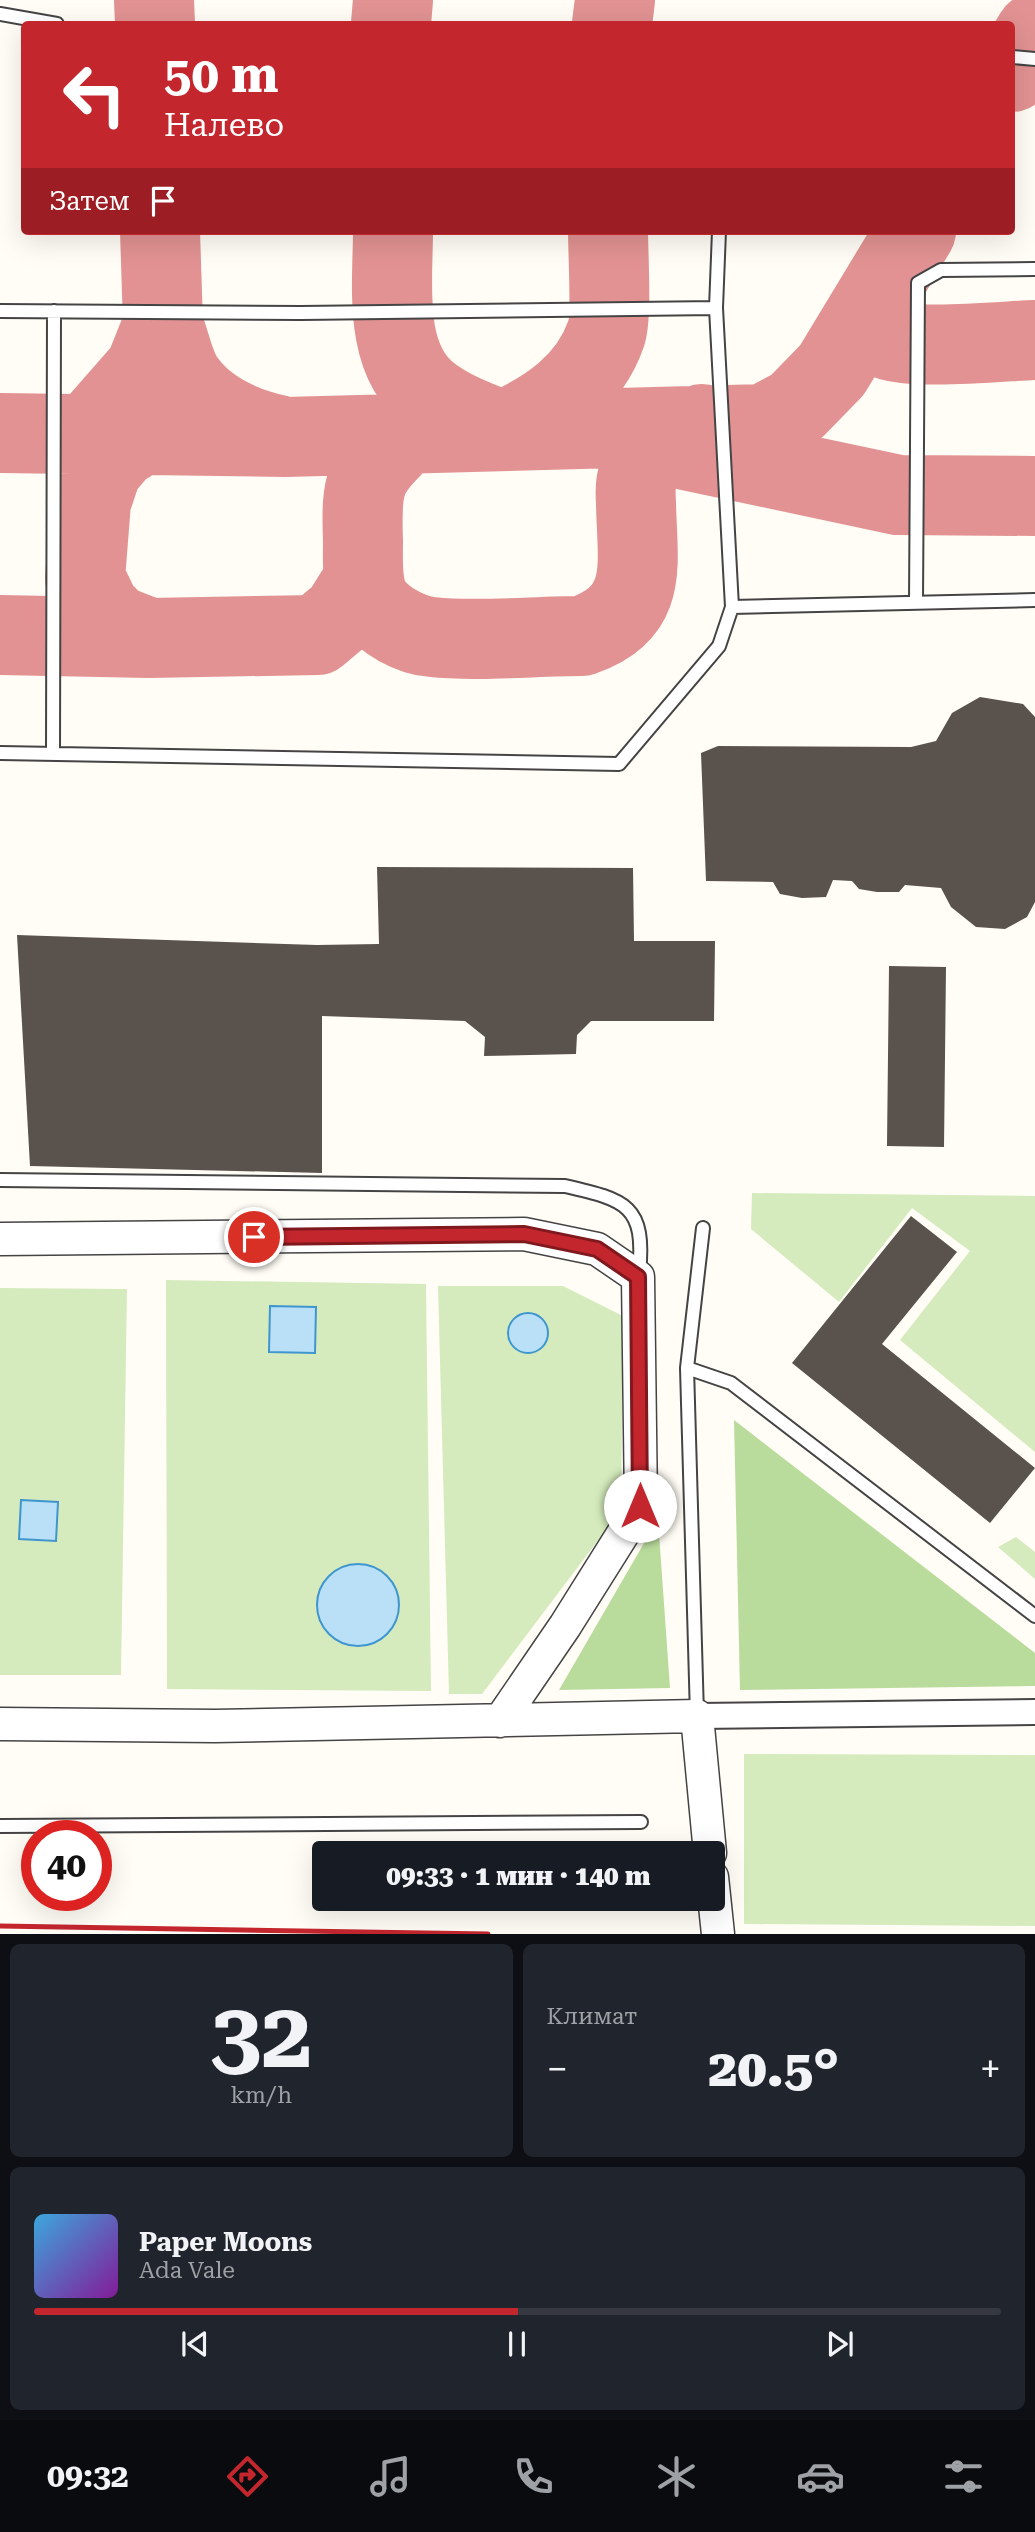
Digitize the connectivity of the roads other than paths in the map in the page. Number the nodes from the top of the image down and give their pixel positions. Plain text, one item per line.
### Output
1 (0, 14) edge
2 (40, 21) edge
3 (1015, 57) edge
4 (1035, 59) edge
5 (719, 235) edge
6 (1035, 270) edge
7 (716, 307) junction
8 (0, 311) edge
9 (54, 312) junction
10 (1035, 600) edge
11 (916, 603) junction
12 (732, 607) junction
13 (0, 753) edge
14 (52, 754) junction
15 (0, 1180) edge
16 (703, 1228) dead end
17 (0, 1239) edge
18 (638, 1277) junction
19 (687, 1368) junction
20 (1035, 1616) edge
21 (1035, 1712) edge
22 (697, 1716) junction
23 (500, 1721) junction
24 (0, 1724) edge
25 (641, 1822) dead end
26 (0, 1826) edge
27 (709, 1841) edge
28 (716, 1911) edge
29 (718, 1934) edge

1 - 2 lane
3 - 4 lane
5 - 7 lane
6 - 11 lane
7 - 9 lane
7 - 12 lane
8 - 9 lane
9 - 14 lane
10 - 11 lane
11 - 12 lane
12 - 14 lane
13 - 14 lane
15 - 18 lane
16 - 19 lane
17 - 18 street
18 - 23 street
19 - 20 lane
19 - 22 lane
21 - 22 street
22 - 23 street
22 - 27 street
23 - 24 street
25 - 26 lane
28 - 29 street

